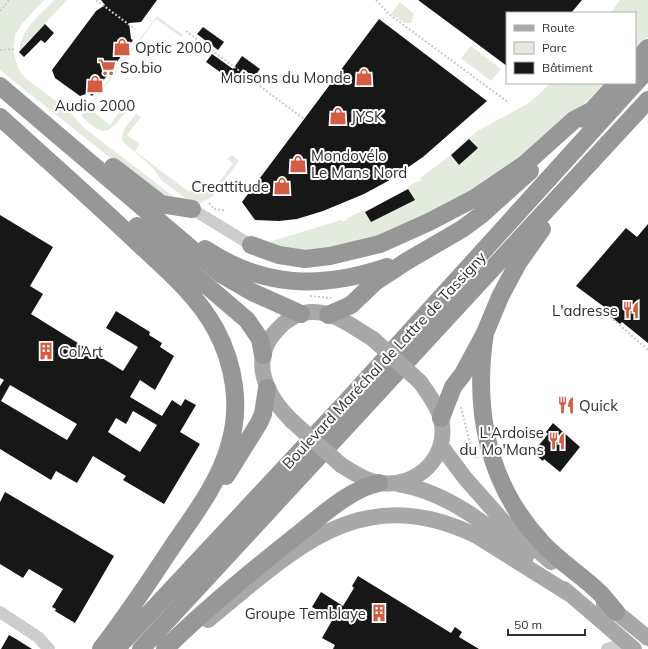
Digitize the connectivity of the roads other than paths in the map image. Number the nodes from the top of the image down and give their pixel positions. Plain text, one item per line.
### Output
1 (648, 48) edge
2 (636, 62) edge
3 (648, 69) edge
4 (636, 82) edge
5 (616, 84) edge
6 (634, 84) edge
7 (0, 86) edge
8 (648, 100) edge
9 (0, 108) edge
10 (593, 110) junction
11 (0, 117) edge
12 (76, 150) junction
13 (593, 161) junction
14 (119, 187) junction
15 (192, 209) joint
16 (251, 245) joint
17 (407, 261) junction
18 (301, 314) junction
19 (328, 315) junction
20 (485, 333) junction
21 (263, 355) junction
22 (267, 388) junction
23 (440, 418) junction
24 (441, 446) junction
25 (380, 483) junction
26 (398, 484) junction
27 (159, 567) junction
28 (571, 595) junction
29 (0, 612) edge
30 (610, 618) junction
31 (648, 638) edge
32 (169, 645) edge
33 (633, 648) edge
34 (49, 649) edge
35 (101, 649) edge
36 (116, 649) edge
37 (141, 649) edge
38 (607, 649) edge

1 - 2 highway
3 - 4 highway, Boulevard Maréchal de Lattre de Tassigny
5 - 10 highway
6 - 36 highway, Boulevard Maréchal de Lattre de Tassigny
7 - 12 highway
8 - 13 highway, Boulevard Maréchal de Lattre de Tassigny
9 - 21 highway
10 - 16 highway
10 - 17 highway
11 - 27 highway
12 - 14 highway
12 - 15 highway
13 - 20 highway
13 - 37 highway, Boulevard Maréchal de Lattre de Tassigny
14 - 17 highway
14 - 18 highway
15 - 16 street
17 - 19 highway
18 - 19 main road
18 - 21 main road
19 - 23 main road, bridge
20 - 23 highway
20 - 30 highway
21 - 22 main road
22 - 25 main road, bridge
22 - 27 highway
23 - 24 main road
24 - 26 main road
24 - 30 main road
25 - 26 main road
25 - 32 highway
26 - 28 main road
27 - 35 highway
28 - 30 main road
28 - 32 main road
29 - 34 street
30 - 31 main road
30 - 33 main road
33 - 38 street

